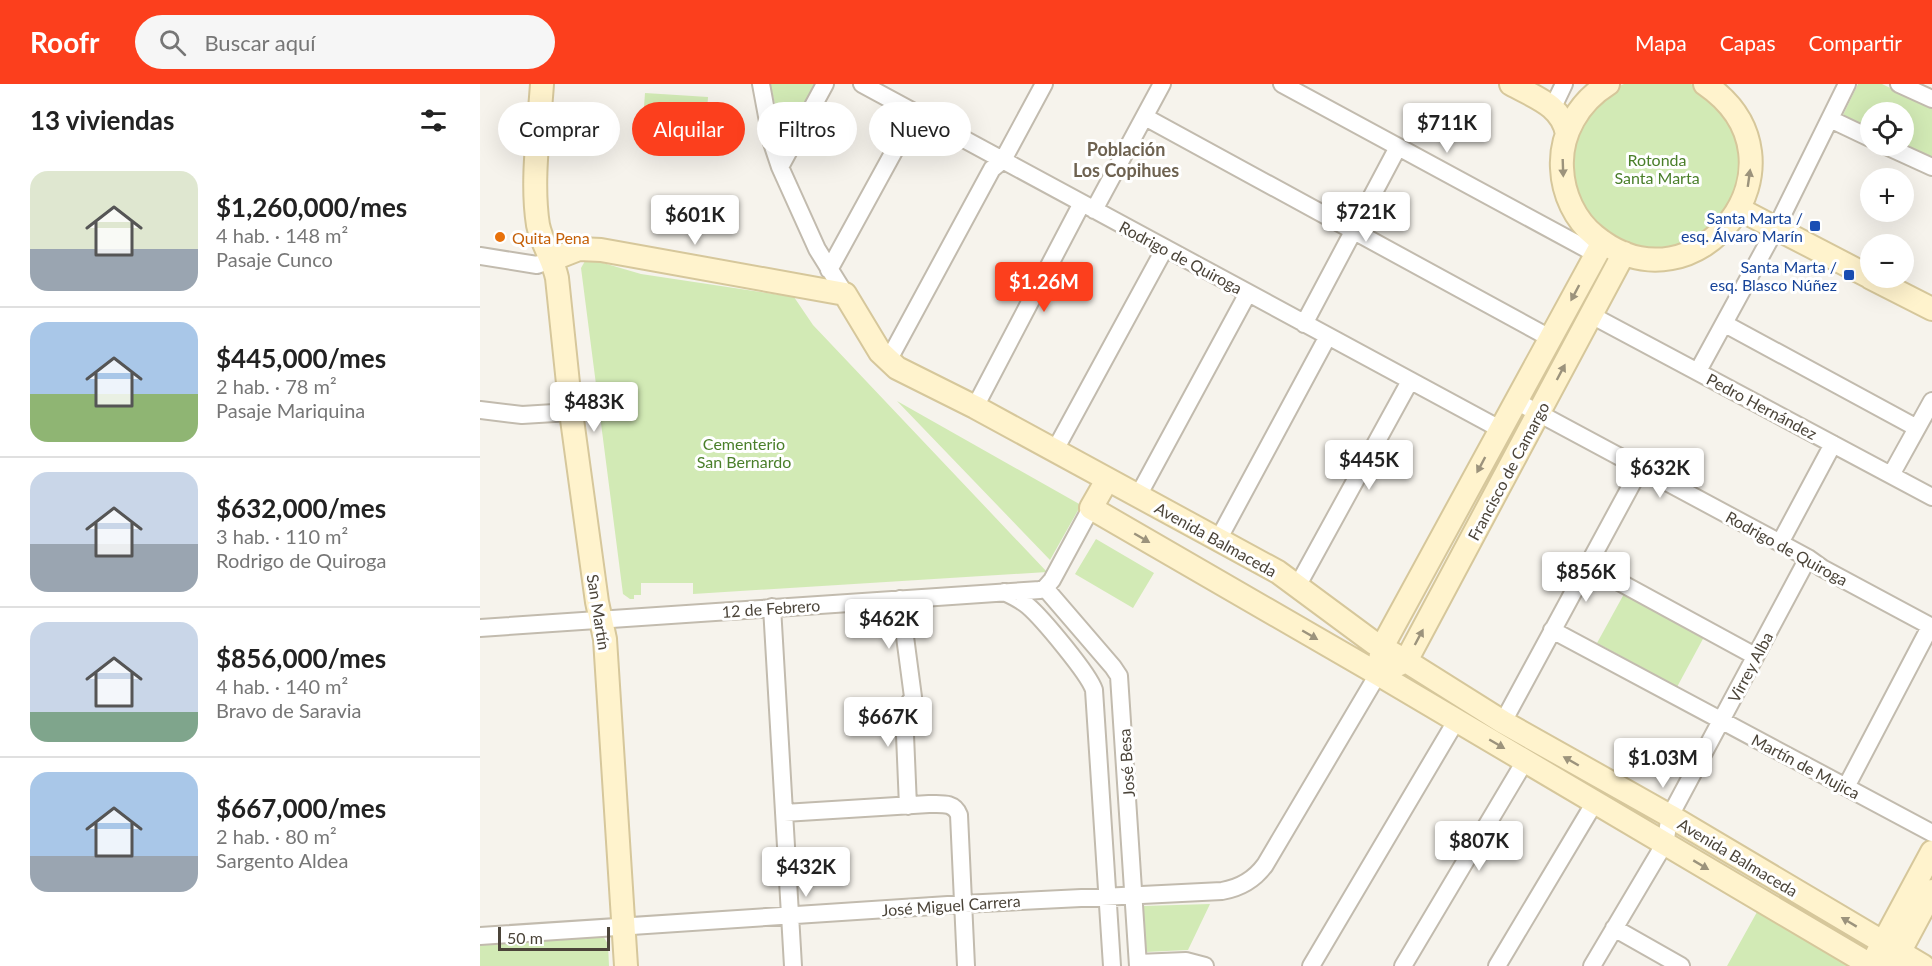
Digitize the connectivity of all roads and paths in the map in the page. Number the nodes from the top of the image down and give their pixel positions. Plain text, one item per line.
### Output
1 (542, 84) edge
2 (761, 84) edge
3 (825, 84) edge
4 (862, 84) edge
5 (1044, 84) edge
6 (1162, 84) edge
7 (1282, 84) edge
8 (1511, 84) edge
9 (1564, 84) edge
10 (1608, 84) edge
11 (1847, 84) edge
12 (1899, 84) edge
13 (1712, 86) edge
14 (1932, 99) edge
15 (895, 102) edge
16 (1553, 107) junction
17 (1581, 107) junction
18 (1145, 117) junction
19 (1830, 119) junction
20 (1860, 133) edge
21 (1567, 134) junction
22 (971, 143) edge
23 (1398, 147) junction
24 (891, 156) edge
25 (1908, 156) edge
26 (1003, 160) junction
27 (780, 167) junction
28 (1932, 167) edge
29 (1088, 207) junction
30 (1739, 209) junction
31 (1776, 228) junction
32 (1353, 231) junction
33 (1165, 248) junction
34 (1599, 248) junction
35 (1624, 253) junction
36 (480, 256) edge
37 (551, 260) junction
38 (829, 270) junction
39 (1860, 271) edge
40 (1892, 288) edge
41 (1248, 293) junction
42 (844, 294) junction
43 (1932, 309) edge
44 (1591, 315) junction
45 (1304, 324) junction
46 (1725, 324) junction
47 (1328, 336) junction
48 (1550, 338) junction
49 (888, 361) junction
50 (1698, 372) junction
51 (1410, 381) junction
52 (1516, 401) junction
53 (1932, 401) edge
54 (975, 407) junction
55 (480, 410) edge
56 (571, 412) junction
57 (1539, 415) junction
58 (1917, 428) junction
59 (1500, 429) junction
60 (1833, 444) junction
61 (1055, 450) junction
62 (1640, 469) junction
63 (1891, 475) junction
64 (1107, 480) junction
65 (1137, 496) junction
66 (1932, 497) edge
67 (1091, 508) junction
68 (1218, 540) junction
69 (1780, 543) junction
70 (1808, 558) junction
71 (1588, 565) junction
72 (1298, 585) junction
73 (1045, 588) junction
74 (1003, 592) junction
75 (900, 599) junction
76 (772, 607) junction
77 (1036, 614) junction
78 (601, 619) junction
79 (1931, 627) edge
80 (480, 628) edge
81 (1552, 630) junction
82 (1382, 647) junction
83 (1755, 656) junction
84 (1406, 661) junction
85 (1378, 674) junction
86 (1721, 720) junction
87 (1456, 721) junction
88 (1503, 722) junction
89 (1525, 761) junction
90 (1846, 787) junction
91 (1595, 802) junction
92 (908, 806) junction
93 (784, 813) junction
94 (1670, 816) junction
95 (1932, 833) edge
96 (1665, 843) junction
97 (1932, 852) edge
98 (1932, 891) edge
99 (1134, 895) junction
100 (1107, 896) junction
101 (963, 904) junction
102 (790, 916) junction
103 (624, 928) junction
104 (1614, 928) junction
105 (480, 936) edge
106 (1881, 960) edge
107 (1138, 965) edge
108 (626, 966) edge
109 (793, 966) edge
110 (966, 966) edge
111 (1112, 966) edge
112 (1205, 966) edge
113 (1311, 966) edge
114 (1402, 966) edge
115 (1497, 966) edge
116 (1592, 966) edge
117 (1681, 966) edge
118 (1923, 966) edge

1 - 37 street, San Martín
2 - 27 street
3 - 27 street
4 - 15 street, Rodrigo de Quiroga
5 - 26 street
6 - 18 street
7 - 23 street
8 - 16 street
9 - 16 street
10 - 17 street
11 - 19 street
12 - 14 street
30 -> 13 street
16 - 17 street
16 - 21 street
17 - 21 street
18 - 29 street
18 - 32 street
19 - 20 street
19 - 31 street
21 -> 34 street
22 - 26 street, Rodrigo de Quiroga
23 - 32 street
23 - 34 street
24 - 38 street
25 - 28 street
26 - 29 street, Rodrigo de Quiroga
26 - 49 street
27 - 38 street
29 - 33 street, Rodrigo de Quiroga
29 - 54 street
30 - 31 street
30 - 35 street
31 - 39 street
31 - 46 street
32 - 45 street
32 - 48 street
33 - 41 street, Rodrigo de Quiroga
33 - 61 street
34 - 35 street
34 -> 48 street, Francisco de Camargo
35 - 44 street, Francisco de Camargo
36 - 37 street
37 - 42 street
37 - 56 street, San Martín
38 - 42 street
40 - 43 street
41 - 45 street, Rodrigo de Quiroga
41 - 65 street
42 - 49 street, Avenida Balmaceda
44 - 50 street, Pedro Hernández
57 -> 44 street, Francisco de Camargo
45 - 47 street, Rodrigo de Quiroga
46 - 50 street
46 - 58 street
47 - 51 street, Rodrigo de Quiroga
47 - 68 street
48 - 52 street, Francisco de Camargo
49 - 54 street, Avenida Balmaceda
50 - 60 street, Pedro Hernández
51 - 59 street, Rodrigo de Quiroga
51 - 72 street
52 - 57 street, Rodrigo de Quiroga
52 - 59 street, Francisco de Camargo
53 - 58 street
54 - 61 street, Avenida Balmaceda
55 - 56 street
56 - 78 street, San Martín
57 - 62 street, Rodrigo de Quiroga
84 -> 57 street, Francisco de Camargo
58 - 63 street
59 -> 82 street, Francisco de Camargo
60 - 63 street, Pedro Hernández
60 - 69 street
61 - 64 street, Avenida Balmaceda
62 - 69 street, Rodrigo de Quiroga
62 - 71 street
63 - 66 street, Pedro Hernández
64 - 65 street, Avenida Balmaceda
64 - 67 street
65 - 68 street, Avenida Balmaceda
67 - 73 street
67 -> 85 street, Avenida Balmaceda
68 - 72 street, Avenida Balmaceda
69 - 70 street, Rodrigo de Quiroga
70 - 79 street, Rodrigo de Quiroga
70 - 83 street, Virrey Alba
71 - 81 street
71 - 83 street
72 - 82 street, Avenida Balmaceda
73 - 74 street, 12 de Febrero
73 - 77 street
73 - 99 street, José Besa
74 - 75 street, 12 de Febrero
74 - 77 street
75 - 76 street, 12 de Febrero
75 - 92 street
76 - 78 street, 12 de Febrero
76 - 93 street
77 - 100 street
78 - 80 street, 12 de Febrero
78 - 103 street, San Martín
79 - 90 street
81 - 86 street, Martín de Mujica
81 - 88 street
82 - 84 street, Avenida Balmaceda
82 - 85 street, Francisco de Camargo
83 - 86 street, Virrey Alba
84 - 85 street
84 - 88 street, Avenida Balmaceda
85 - 87 street, Avenida Balmaceda
85 - 99 street, Francisco de Camargo
86 - 90 street, Martín de Mujica
86 - 94 street, Virrey Alba
87 -> 89 street, Avenida Balmaceda
87 - 113 street
94 -> 88 street, Avenida Balmaceda
89 - 91 street, Avenida Balmaceda
89 - 114 street
90 - 95 street, Martín de Mujica
91 - 96 street, Avenida Balmaceda
91 - 115 street
92 - 93 street
92 - 101 street
93 - 102 street
94 - 96 street, Virrey Alba
106 -> 94 street, Avenida Balmaceda
96 - 104 street, Virrey Alba
96 -> 106 street, Avenida Balmaceda
97 - 106 street
98 - 106 street
99 - 100 street, José Miguel Carrera
99 - 107 street, José Besa
100 - 101 street, José Miguel Carrera
100 - 111 street
101 - 102 street, José Miguel Carrera
101 - 110 street
102 - 103 street, José Miguel Carrera
102 - 109 street
103 - 105 street, José Miguel Carrera
103 - 108 street, San Martín
104 - 116 street, Virrey Alba
104 - 117 street
106 - 118 street, Avenida Balmaceda
107 - 112 street

